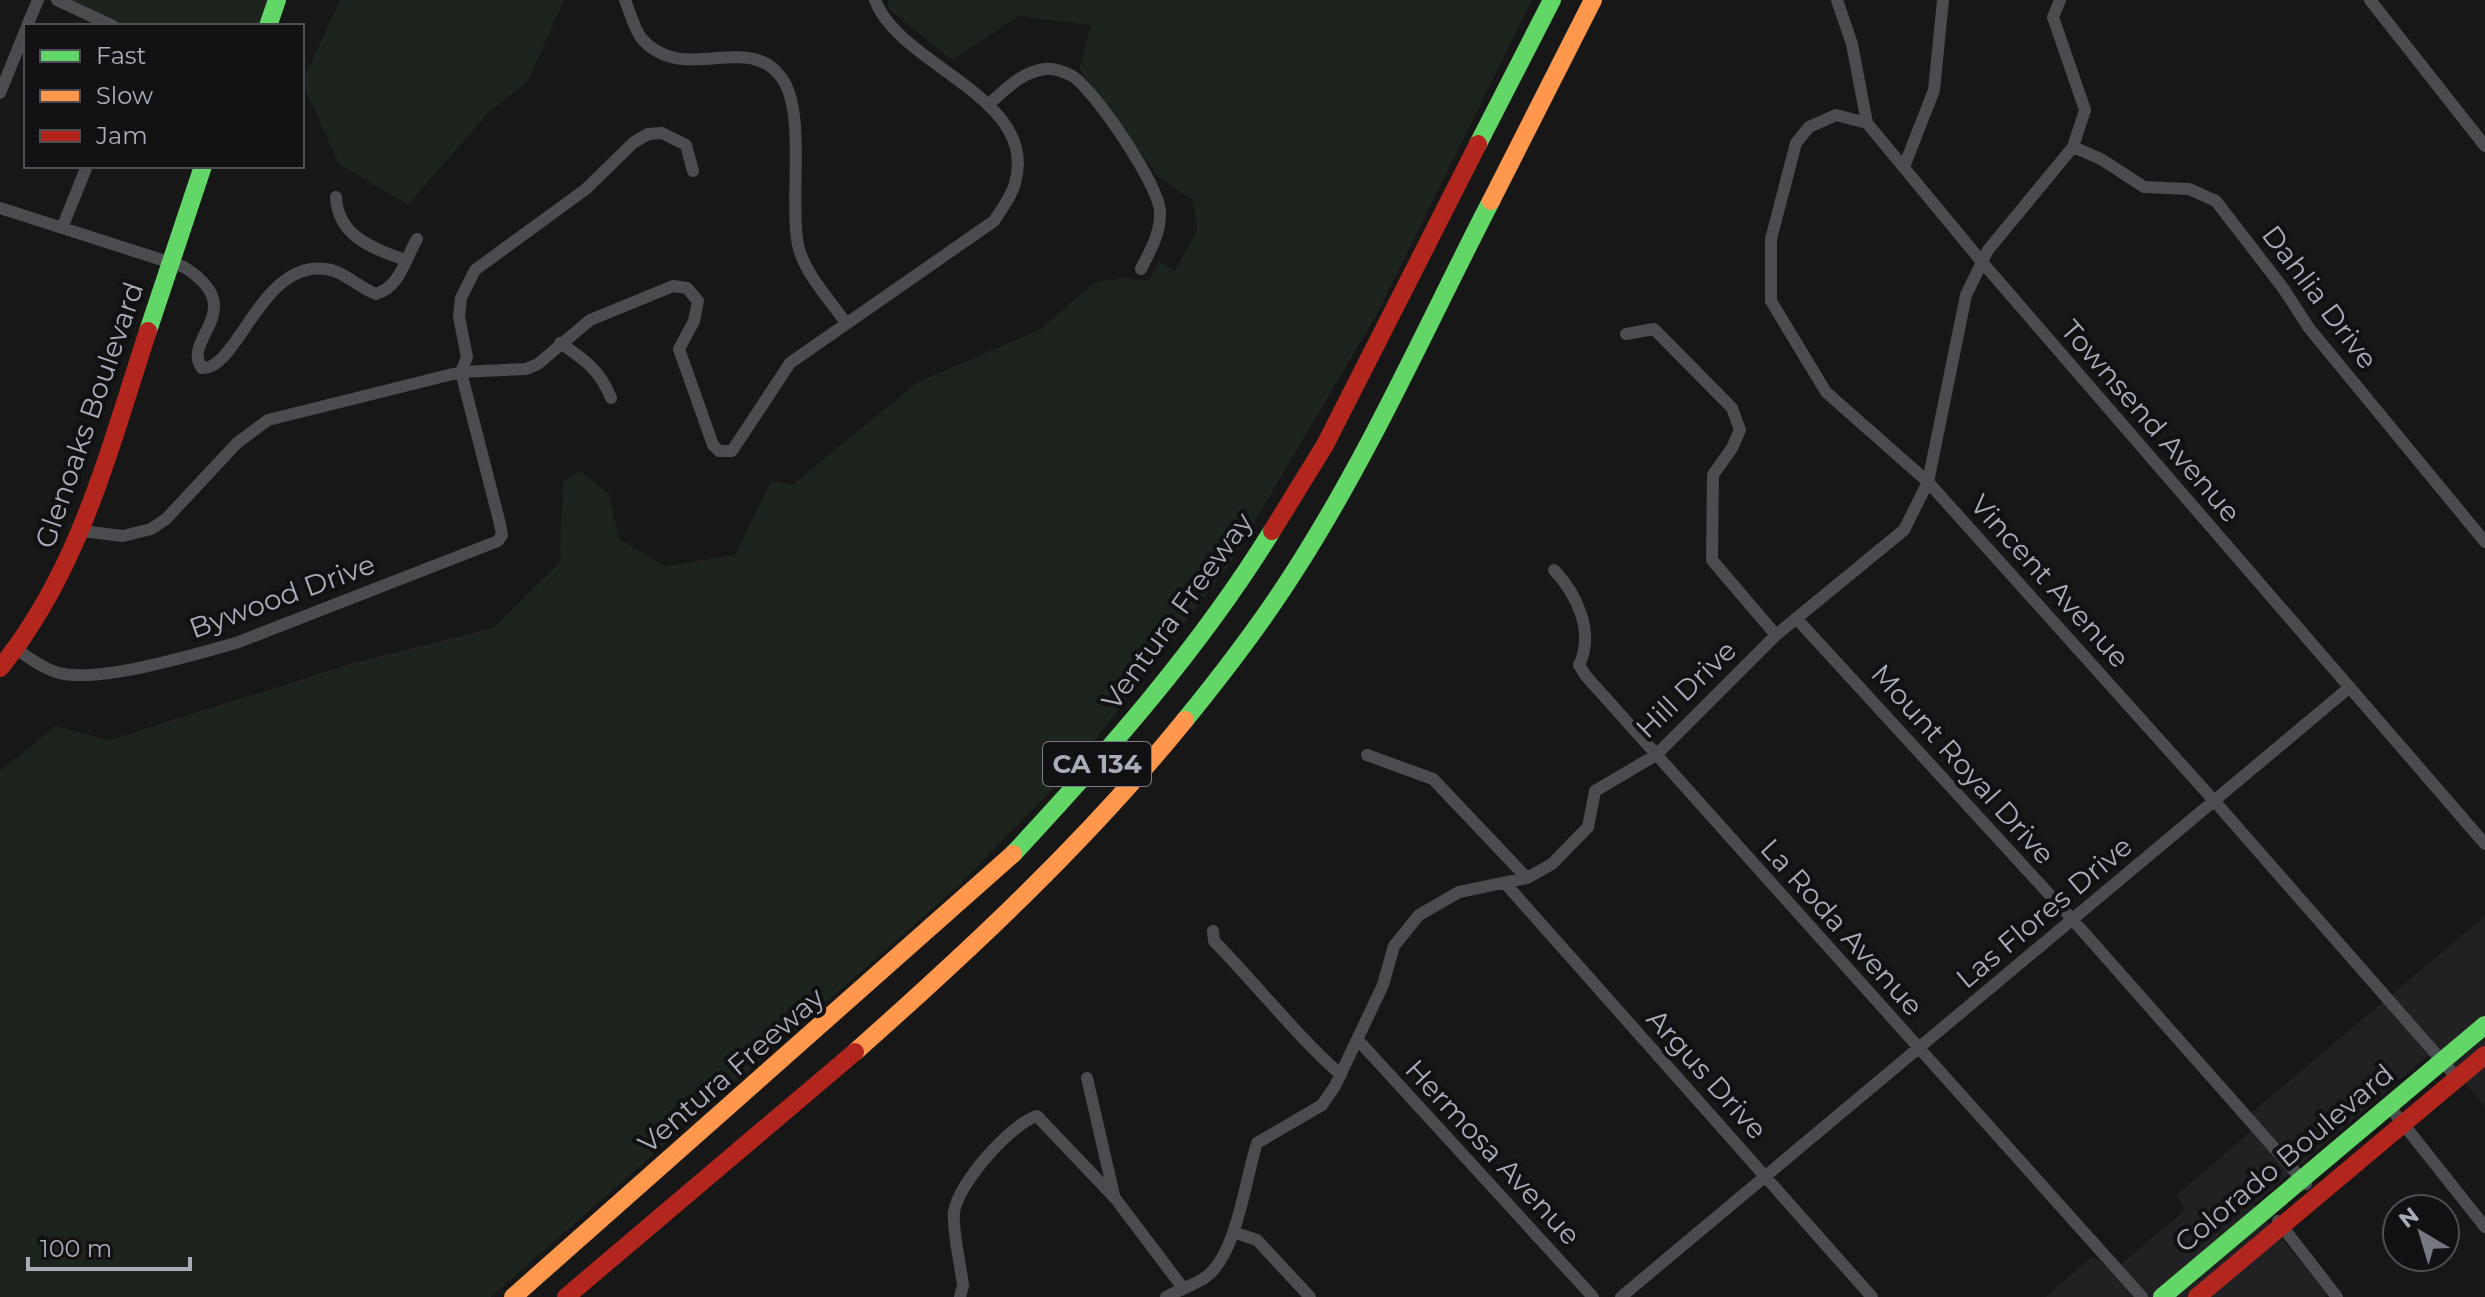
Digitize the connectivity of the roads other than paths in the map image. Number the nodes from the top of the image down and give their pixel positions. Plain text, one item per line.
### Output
1 (38, 0) edge
2 (57, 0) edge
3 (277, 0) edge
4 (625, 0) edge
5 (875, 0) edge
6 (1552, 0) edge
7 (1581, 0) edge
8 (1593, 0) edge
9 (1837, 0) edge
10 (1943, 0) edge
11 (2060, 0) edge
12 (2370, 0) edge
13 (29, 24) edge
14 (109, 24) edge
15 (269, 24) edge
16 (24, 35) edge
17 (1507, 91) junction
18 (0, 93) edge
19 (988, 105) junction
20 (1867, 123) junction
21 (2485, 146) edge
22 (2073, 147) junction
23 (1904, 167) junction
24 (86, 168) edge
25 (202, 168) edge
26 (693, 171) dead end
27 (336, 197) dead end
28 (0, 208) edge
29 (62, 228) junction
30 (417, 239) dead end
31 (405, 260) junction
32 (1982, 262) junction
33 (169, 265) junction
34 (1141, 269) dead end
35 (846, 323) junction
36 (1626, 334) dead end
37 (560, 343) junction
38 (461, 372) junction
39 (611, 398) dead end
40 (1928, 482) junction
41 (82, 531) junction
42 (2485, 542) edge
43 (1554, 570) dead end
44 (1796, 618) junction
45 (1776, 635) junction
46 (16, 649) junction
47 (0, 668) edge
48 (2350, 687) junction
49 (1184, 722) junction
50 (1367, 755) dead end
51 (1656, 755) junction
52 (2214, 800) junction
53 (2485, 844) edge
54 (1527, 878) junction
55 (1505, 883) junction
56 (2072, 919) junction
57 (1213, 931) dead end
58 (2485, 1025) edge
59 (1358, 1040) junction
60 (1919, 1049) junction
61 (2485, 1055) edge
62 (2442, 1061) junction
63 (1341, 1075) junction
64 (1087, 1078) dead end
65 (2457, 1078) junction
66 (2389, 1106) junction
67 (2404, 1123) junction
68 (1765, 1177) junction
69 (2301, 1178) junction
70 (2316, 1195) junction
71 (1115, 1198) junction
72 (2267, 1208) junction
73 (2281, 1225) junction
74 (2485, 1227) edge
75 (1236, 1233) junction
76 (635, 1238) junction
77 (1183, 1288) junction
78 (513, 1297) edge
79 (531, 1297) edge
80 (548, 1297) edge
81 (566, 1297) edge
82 (960, 1297) edge
83 (1166, 1297) edge
84 (1310, 1297) edge
85 (1593, 1297) edge
86 (1621, 1297) edge
87 (1872, 1297) edge
88 (2142, 1297) edge
89 (2162, 1297) edge
90 (2197, 1297) edge
91 (2337, 1297) edge

1 - 13 street
2 - 14 street
3 - 15 main road
4 - 35 street
5 - 19 street
6 - 17 main road, Ventura Freeway / CA 134
7 - 49 main road
8 - 49 main road, CA 134
9 - 20 street, Townsend Avenue
10 - 23 street
11 - 22 street, Hill Drive
12 - 21 street
16 - 18 street
17 - 78 main road, Ventura Freeway / CA 134
17 - 79 main road
19 - 34 street
19 - 35 street
20 - 23 street, Townsend Avenue
20 - 40 street, Vincent Avenue
22 - 32 street, Hill Drive
22 - 42 street, Dahlia Drive
23 - 32 street, Townsend Avenue
24 - 29 street
25 - 33 main road, Glenoaks Boulevard
26 - 38 street
27 - 31 street
28 - 29 street
29 - 33 street
30 - 31 street
31 - 33 street
32 - 40 street, Hill Drive
32 - 48 street, Townsend Avenue
33 - 41 main road, Glenoaks Boulevard
35 - 37 street
36 - 45 street
37 - 38 street
37 - 39 street
38 - 41 street
38 - 46 street, Bywood Drive
40 - 44 street, Hill Drive
40 - 52 street, Vincent Avenue
41 - 46 main road, Glenoaks Boulevard
43 - 51 street, La Roda Avenue
44 - 45 street, Hill Drive
44 - 56 street, Mount Royal Drive
45 - 51 street, Hill Drive
46 - 47 main road, Glenoaks Boulevard
48 - 52 street, Las Flores Drive
48 - 53 street, Townsend Avenue
49 - 76 main road, CA 134
50 - 54 street
51 - 54 street, Hill Drive
51 - 60 street, La Roda Avenue
52 - 56 street, Las Flores Drive
52 - 62 street, Vincent Avenue
54 - 55 street, Hill Drive
55 - 59 street, Hill Drive
55 - 68 street, Argus Drive
56 - 60 street, Las Flores Drive
56 - 69 street, Mount Royal Drive
57 - 63 street
58 - 62 main road, Colorado Boulevard
59 - 63 street, Hill Drive
59 - 85 street, Hermosa Avenue
60 - 68 street, Las Flores Drive
60 - 88 street, La Roda Avenue
61 - 65 main road, Colorado Boulevard
62 - 65 street, Vincent Avenue
62 - 66 main road, Colorado Boulevard
63 - 75 street, Hill Drive
64 - 71 street
65 - 67 main road, Colorado Boulevard
66 - 67 street
66 - 69 main road, Colorado Boulevard
67 - 70 main road, Colorado Boulevard
67 - 74 street
68 - 86 street, Las Flores Drive
68 - 87 street, Argus Drive
69 - 70 street, Mount Royal Drive
69 - 72 main road, Colorado Boulevard
70 - 73 main road, Colorado Boulevard
71 - 77 street
71 - 82 street
72 - 73 street
72 - 89 main road, Colorado Boulevard
73 - 90 main road, Colorado Boulevard
73 - 91 street
75 - 77 street, Hill Drive
75 - 84 street
76 - 80 main road
76 - 81 main road, CA 134
77 - 83 street, Hill Drive

